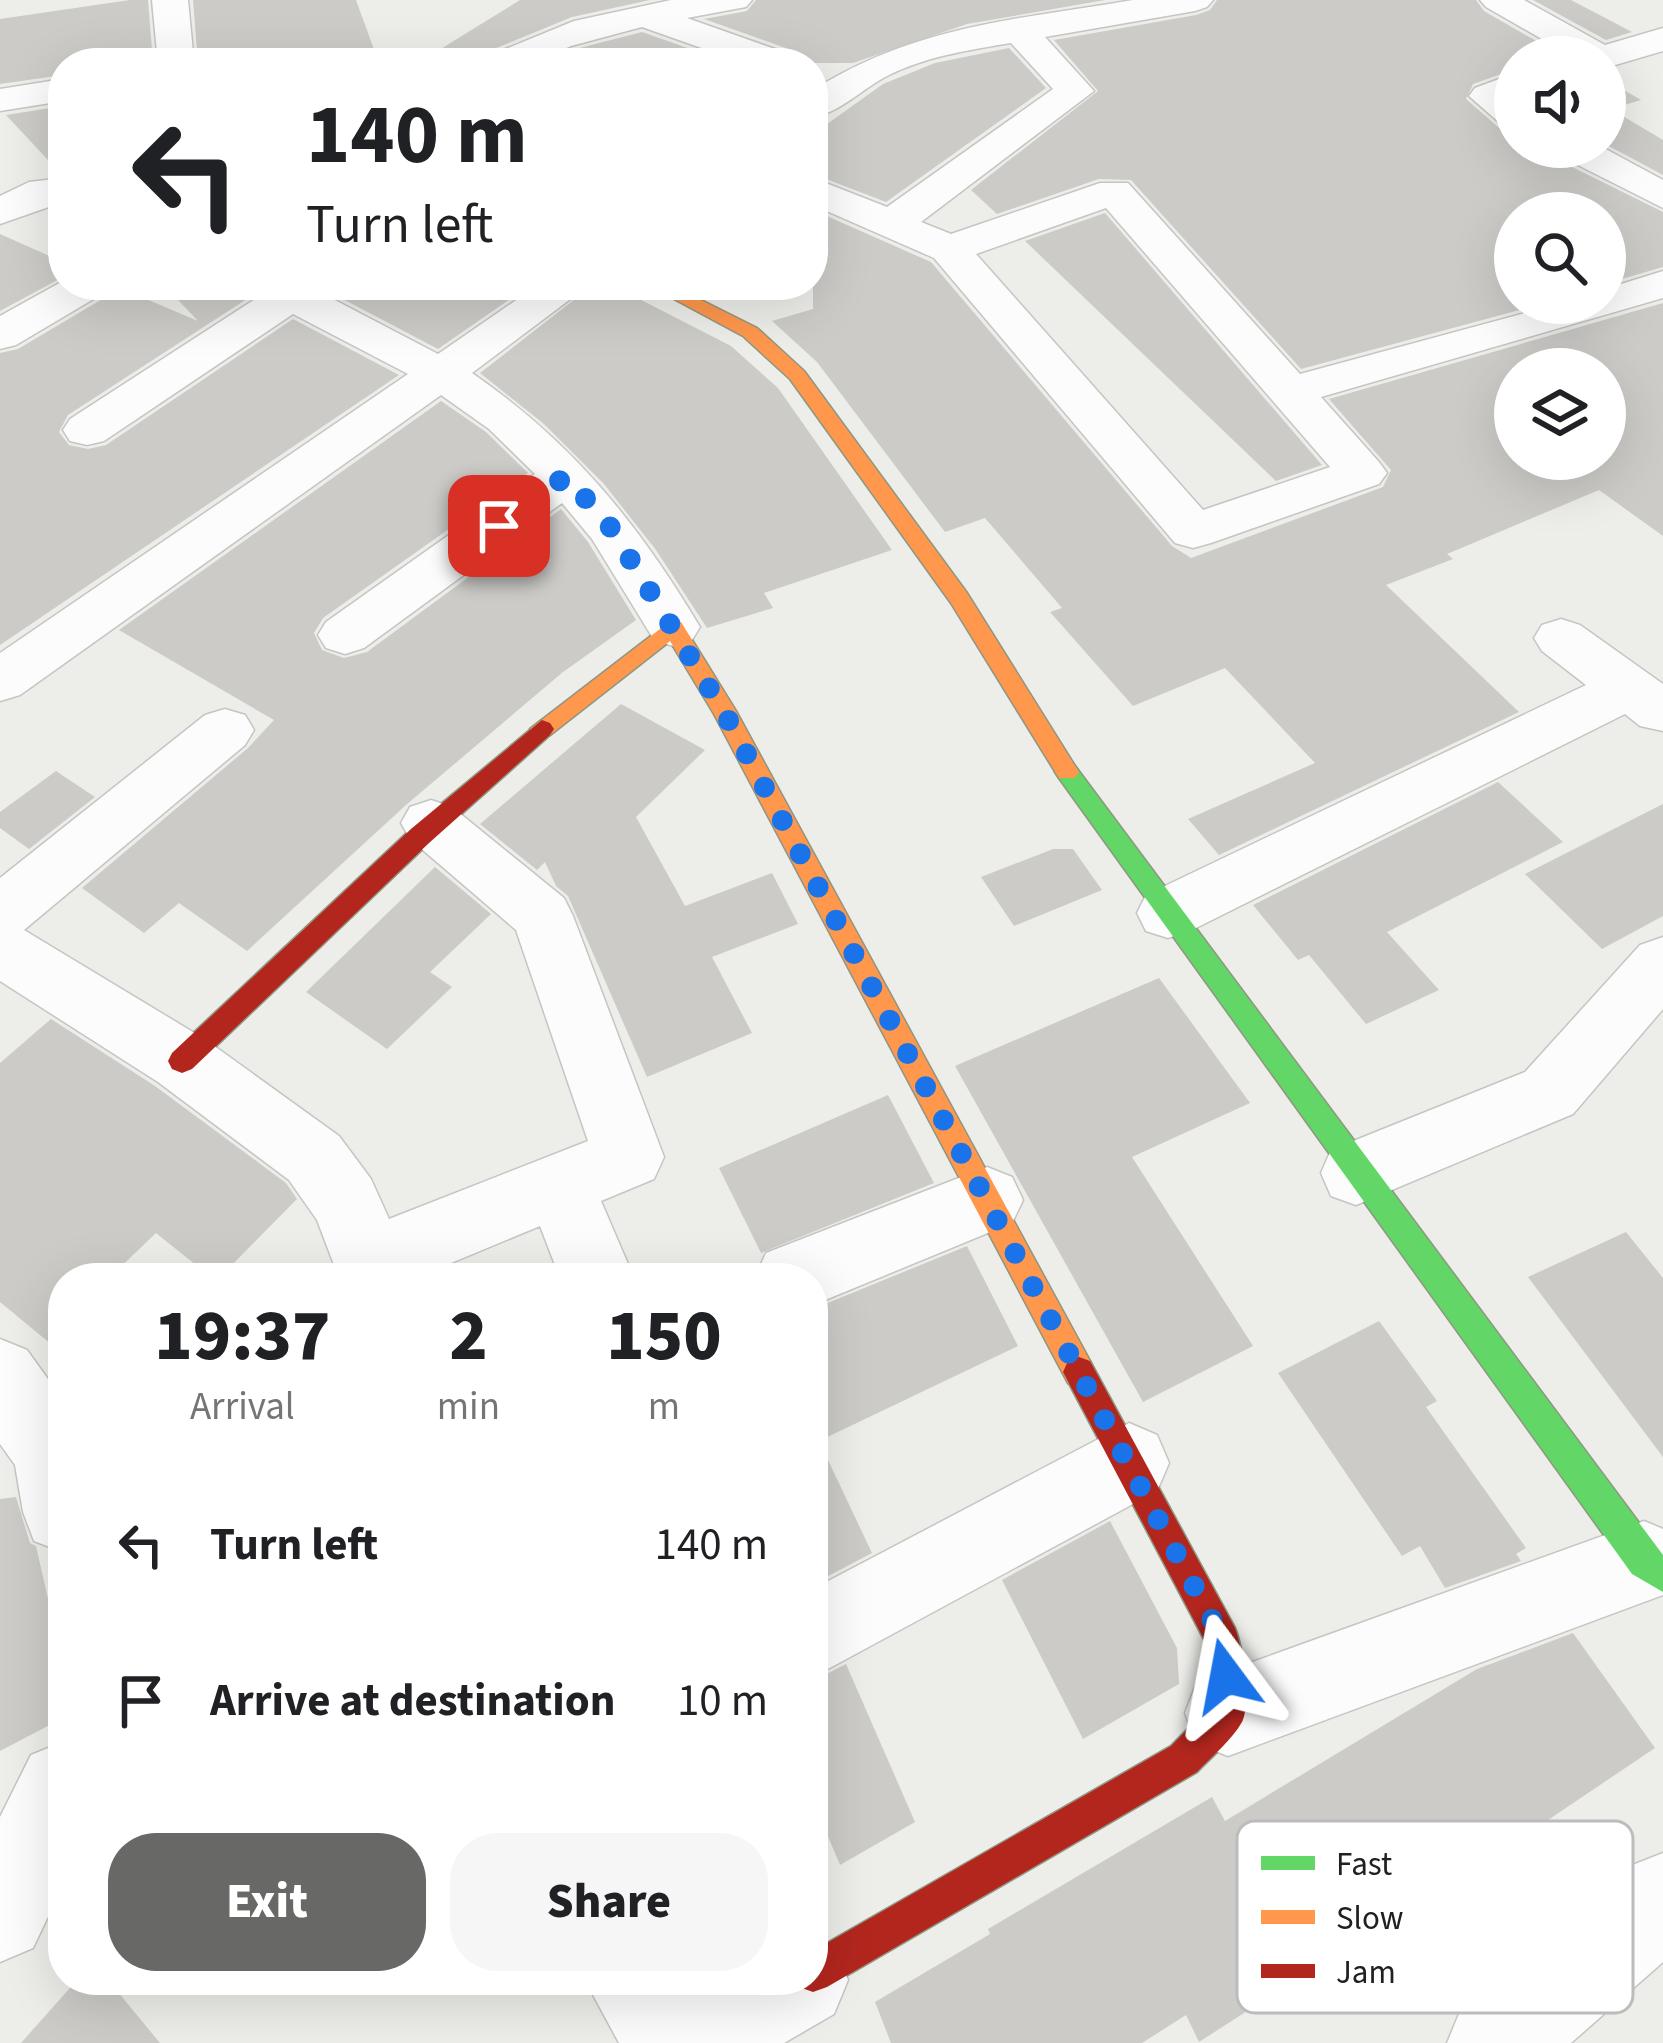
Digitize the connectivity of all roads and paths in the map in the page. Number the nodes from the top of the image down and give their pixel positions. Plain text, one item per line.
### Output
1 (170, 0) edge
2 (734, 0) edge
3 (1195, 0) edge
4 (1498, 0) edge
5 (646, 16) junction
6 (1019, 31) junction
7 (1564, 36) edge
8 (1663, 39) edge
9 (175, 48) edge
10 (533, 48) edge
11 (737, 48) edge
12 (1626, 50) edge
13 (828, 87) edge
14 (48, 92) edge
15 (0, 100) edge
16 (1612, 168) edge
17 (48, 190) edge
18 (1663, 196) edge
19 (828, 197) edge
20 (0, 212) edge
21 (891, 224) junction
22 (949, 250) junction
23 (1663, 284) edge
24 (61, 300) edge
25 (268, 300) edge
26 (301, 300) edge
27 (546, 300) edge
28 (687, 300) edge
29 (0, 335) edge
30 (442, 374) junction
31 (1290, 392) junction
32 (87, 430) dead end
33 (566, 476) junction
34 (673, 627) junction
35 (344, 635) dead end
36 (1561, 638) dead end
37 (0, 681) edge
38 (1644, 702) edge
39 (225, 730) dead end
40 (431, 823) junction
41 (1168, 913) junction
42 (0, 914) edge
43 (0, 948) edge
44 (1663, 964) edge
45 (182, 1061) junction
46 (1356, 1172) junction
47 (559, 1185) junction
48 (987, 1200) junction
49 (371, 1263) edge
50 (389, 1263) edge
51 (591, 1263) edge
52 (828, 1264) edge
53 (0, 1377) edge
54 (48, 1445) edge
55 (1129, 1463) junction
56 (1653, 1568) edge
57 (828, 1627) edge
58 (1228, 1713) junction
59 (48, 1818) edge
60 (1663, 1899) edge
61 (0, 1916) edge
62 (1633, 1927) edge
63 (828, 1963) edge
64 (643, 1995) edge
65 (774, 1995) edge
66 (1532, 2013) edge
67 (676, 2043) edge
68 (691, 2043) edge
69 (1495, 2043) edge

1 - 9 street
2 - 5 street
3 - 6 street
4 - 7 street
5 - 10 street
5 - 11 street
6 - 13 street
6 - 21 street
8 - 12 street
14 - 15 street
16 - 18 street
17 - 20 street
19 - 21 street
21 - 22 street
22 - 31 street
22 - 31 street
23 - 31 street
24 - 29 street
25 - 32 street
26 - 30 street
27 - 30 street
28 - 41 street
30 - 33 street
30 - 37 street
33 - 34 street
33 - 35 street
34 - 40 street
34 - 48 street
36 - 38 street
38 - 41 street
39 - 42 street
40 - 45 street
40 - 47 street
41 - 46 street
43 - 45 street
44 - 46 street
45 - 49 street
46 - 56 street
47 - 50 street
47 - 51 street
48 - 52 street
48 - 55 street
53 - 54 street
55 - 57 street
55 - 58 street
56 - 58 street
58 - 63 street
59 - 61 street
60 - 62 street
64 - 67 street
65 - 68 street
66 - 69 street

